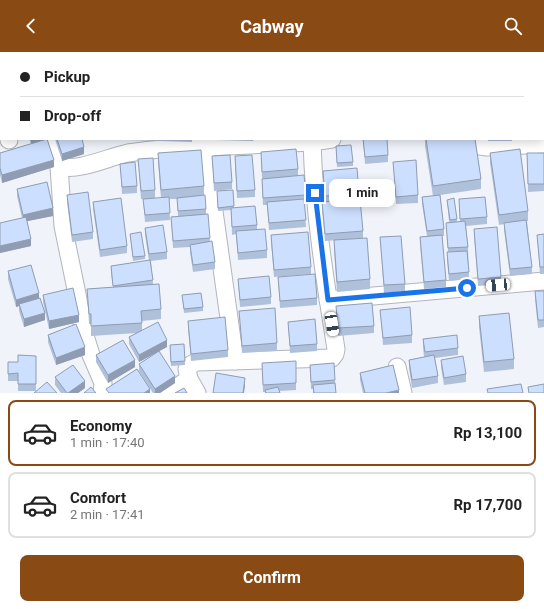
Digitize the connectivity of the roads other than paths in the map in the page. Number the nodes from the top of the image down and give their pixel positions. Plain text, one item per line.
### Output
1 (51, 140) edge
2 (325, 140) edge
3 (478, 140) edge
4 (312, 142) junction
5 (544, 144) edge
6 (205, 147) junction
7 (59, 166) junction
8 (544, 281) edge
9 (328, 300) junction
10 (234, 361) junction
11 (398, 367) dead end
12 (193, 386) edge
13 (102, 393) edge
14 (168, 393) edge
15 (403, 393) edge

1 - 7 street
2 - 4 street
3 - 5 street
4 - 6 street
4 - 9 street
6 - 7 street
6 - 10 street
7 - 13 street
8 - 9 street
9 - 10 street
10 - 12 street
11 - 15 street
12 - 14 street

